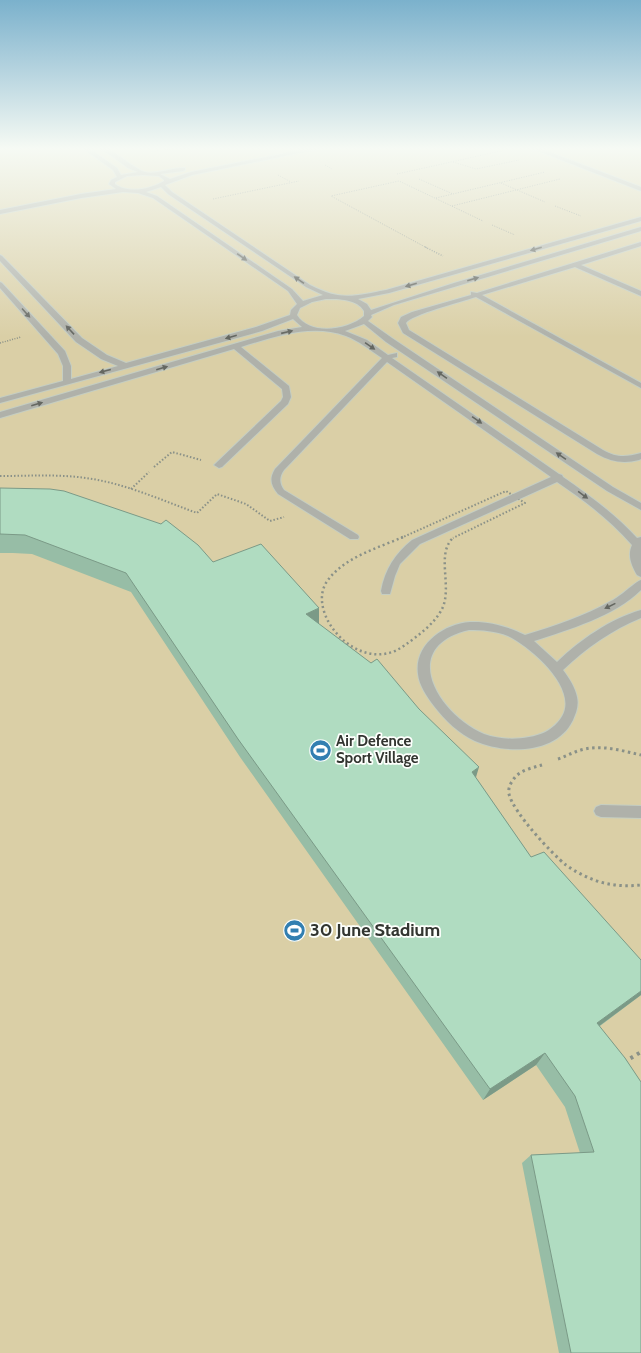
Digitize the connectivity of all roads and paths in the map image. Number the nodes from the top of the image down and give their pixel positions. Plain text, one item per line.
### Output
1 (174, 210) edge
2 (195, 210) edge
3 (357, 210) edge
4 (461, 210) edge
5 (641, 219) edge
6 (483, 221) dead end
7 (641, 229) edge
8 (613, 238) junction
9 (620, 241) dead end
10 (641, 244) edge
11 (0, 256) edge
12 (574, 264) junction
13 (467, 269) junction
14 (0, 284) edge
15 (456, 284) junction
16 (641, 294) edge
17 (476, 295) junction
18 (334, 297) junction
19 (349, 299) junction
20 (301, 304) junction
21 (369, 313) junction
22 (294, 316) junction
23 (365, 322) junction
24 (310, 328) junction
25 (334, 330) junction
26 (236, 347) junction
27 (406, 351) junction
28 (386, 358) junction
29 (126, 366) junction
30 (67, 382) junction
31 (641, 386) edge
32 (0, 401) edge
33 (0, 415) edge
34 (641, 456) edge
35 (219, 465) joint
36 (154, 467) dead end
37 (149, 472) dead end
38 (0, 476) edge
39 (559, 477) junction
40 (131, 489) junction
41 (304, 506) junction
42 (641, 507) edge
43 (354, 537) dead end
44 (639, 542) edge
45 (641, 573) edge
46 (641, 584) edge
47 (386, 591) dead end
48 (641, 614) edge
49 (524, 640) junction
50 (556, 669) junction
51 (641, 755) edge
52 (555, 760) dead end
53 (548, 763) dead end
54 (601, 811) dead end
55 (641, 812) edge
56 (641, 885) edge
57 (641, 1052) edge
58 (618, 1066) edge

1 -> 20 lane
18 -> 2 lane
3 - 13 path
4 - 6 path
5 -> 13 lane
7 - 8 lane
8 - 9 lane
15 -> 8 lane
10 - 12 lane
29 -> 11 lane
12 - 16 lane
12 - 17 lane
13 -> 19 lane
14 -> 30 lane
15 - 17 lane
15 - 21 lane
17 - 31 lane
17 - 34 lane
18 - 19 lane
18 - 20 lane
19 - 21 lane
20 - 22 lane
21 - 23 lane
22 - 24 lane
22 -> 29 lane
23 - 25 lane
23 - 27 lane
24 - 25 lane
26 -> 24 lane
25 -> 28 lane
33 -> 26 lane
26 - 35 lane
27 - 28 lane
42 -> 27 lane
28 -> 39 lane
28 - 41 lane
29 -> 30 lane
30 - 32 lane
35 - 36 path
37 - 40 path
38 - 40 path
39 -> 44 lane
39 - 47 lane
40 - 41 path
41 - 43 lane
44 - 45 lane
46 -> 49 lane
48 - 50 lane
49 - 50 lane
49 - 50 lane
51 - 52 path
53 - 56 path
54 - 55 lane
57 - 58 path

